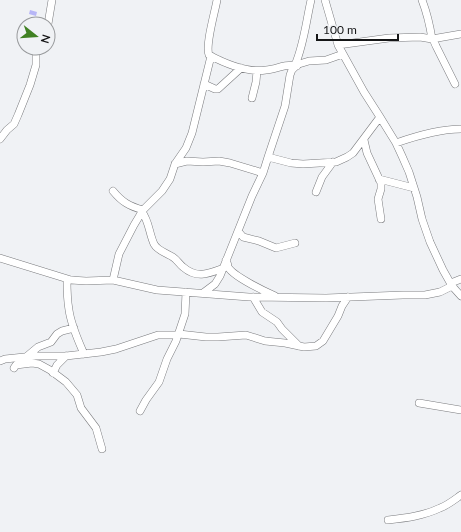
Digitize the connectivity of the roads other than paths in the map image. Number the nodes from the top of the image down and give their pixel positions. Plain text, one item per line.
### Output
1 (52, 0) edge
2 (217, 0) edge
3 (311, 0) edge
4 (325, 0) edge
5 (422, 0) edge
6 (49, 16) edge
7 (461, 34) edge
8 (433, 39) junction
9 (338, 45) junction
10 (343, 54) junction
11 (36, 56) edge
12 (211, 56) junction
13 (296, 65) junction
14 (242, 68) junction
15 (257, 71) junction
16 (204, 84) junction
17 (455, 84) dead end
18 (252, 98) dead end
19 (380, 117) junction
20 (461, 129) edge
21 (0, 139) edge
22 (364, 140) junction
23 (396, 143) junction
24 (268, 157) junction
25 (333, 162) junction
26 (175, 164) junction
27 (263, 173) junction
28 (379, 179) junction
29 (414, 188) junction
30 (113, 191) dead end
31 (316, 192) dead end
32 (143, 211) junction
33 (381, 219) dead end
34 (238, 231) junction
35 (295, 243) dead end
36 (0, 258) edge
37 (226, 260) junction
38 (224, 268) junction
39 (67, 279) junction
40 (461, 279) edge
41 (113, 280) junction
42 (451, 284) junction
43 (186, 292) junction
44 (203, 293) junction
45 (461, 296) edge
46 (348, 297) junction
47 (253, 298) junction
48 (277, 298) junction
49 (74, 328) junction
50 (178, 335) junction
51 (300, 346) junction
52 (84, 354) junction
53 (66, 356) junction
54 (25, 358) junction
55 (0, 361) edge
56 (14, 368) dead end
57 (53, 373) junction
58 (419, 403) dead end
59 (461, 410) edge
60 (140, 412) dead end
61 (102, 449) dead end
62 (461, 495) edge
63 (388, 520) dead end

1 - 6 street
2 - 12 street
3 - 13 street
4 - 9 street
5 - 8 street
7 - 8 street
8 - 9 street
8 - 17 street
9 - 10 street
10 - 13 street
10 - 19 street
11 - 21 street
12 - 14 street
12 - 16 street
13 - 15 street
13 - 24 street
14 - 15 street
14 - 16 street
15 - 18 street
16 - 26 street
19 - 22 street
19 - 23 street
20 - 23 street
22 - 25 street
22 - 28 street
23 - 29 street
24 - 25 street
24 - 27 street
25 - 31 street
26 - 27 street
26 - 32 street
27 - 34 street
28 - 29 street
28 - 33 street
29 - 42 street
30 - 32 street
32 - 38 street
32 - 41 street
34 - 35 street
34 - 37 street
36 - 39 street
37 - 38 street
37 - 48 street
38 - 44 street
39 - 41 street
39 - 49 street
40 - 42 street
41 - 43 street
42 - 45 street
42 - 46 street
43 - 44 street
43 - 50 street
44 - 47 street
46 - 48 street
46 - 51 street
47 - 48 street
47 - 51 street
49 - 52 street
49 - 54 street
50 - 51 street
50 - 52 street
50 - 60 street
52 - 53 street
53 - 54 street
53 - 57 street
54 - 55 street
56 - 57 street
57 - 61 street
58 - 59 street
62 - 63 street

